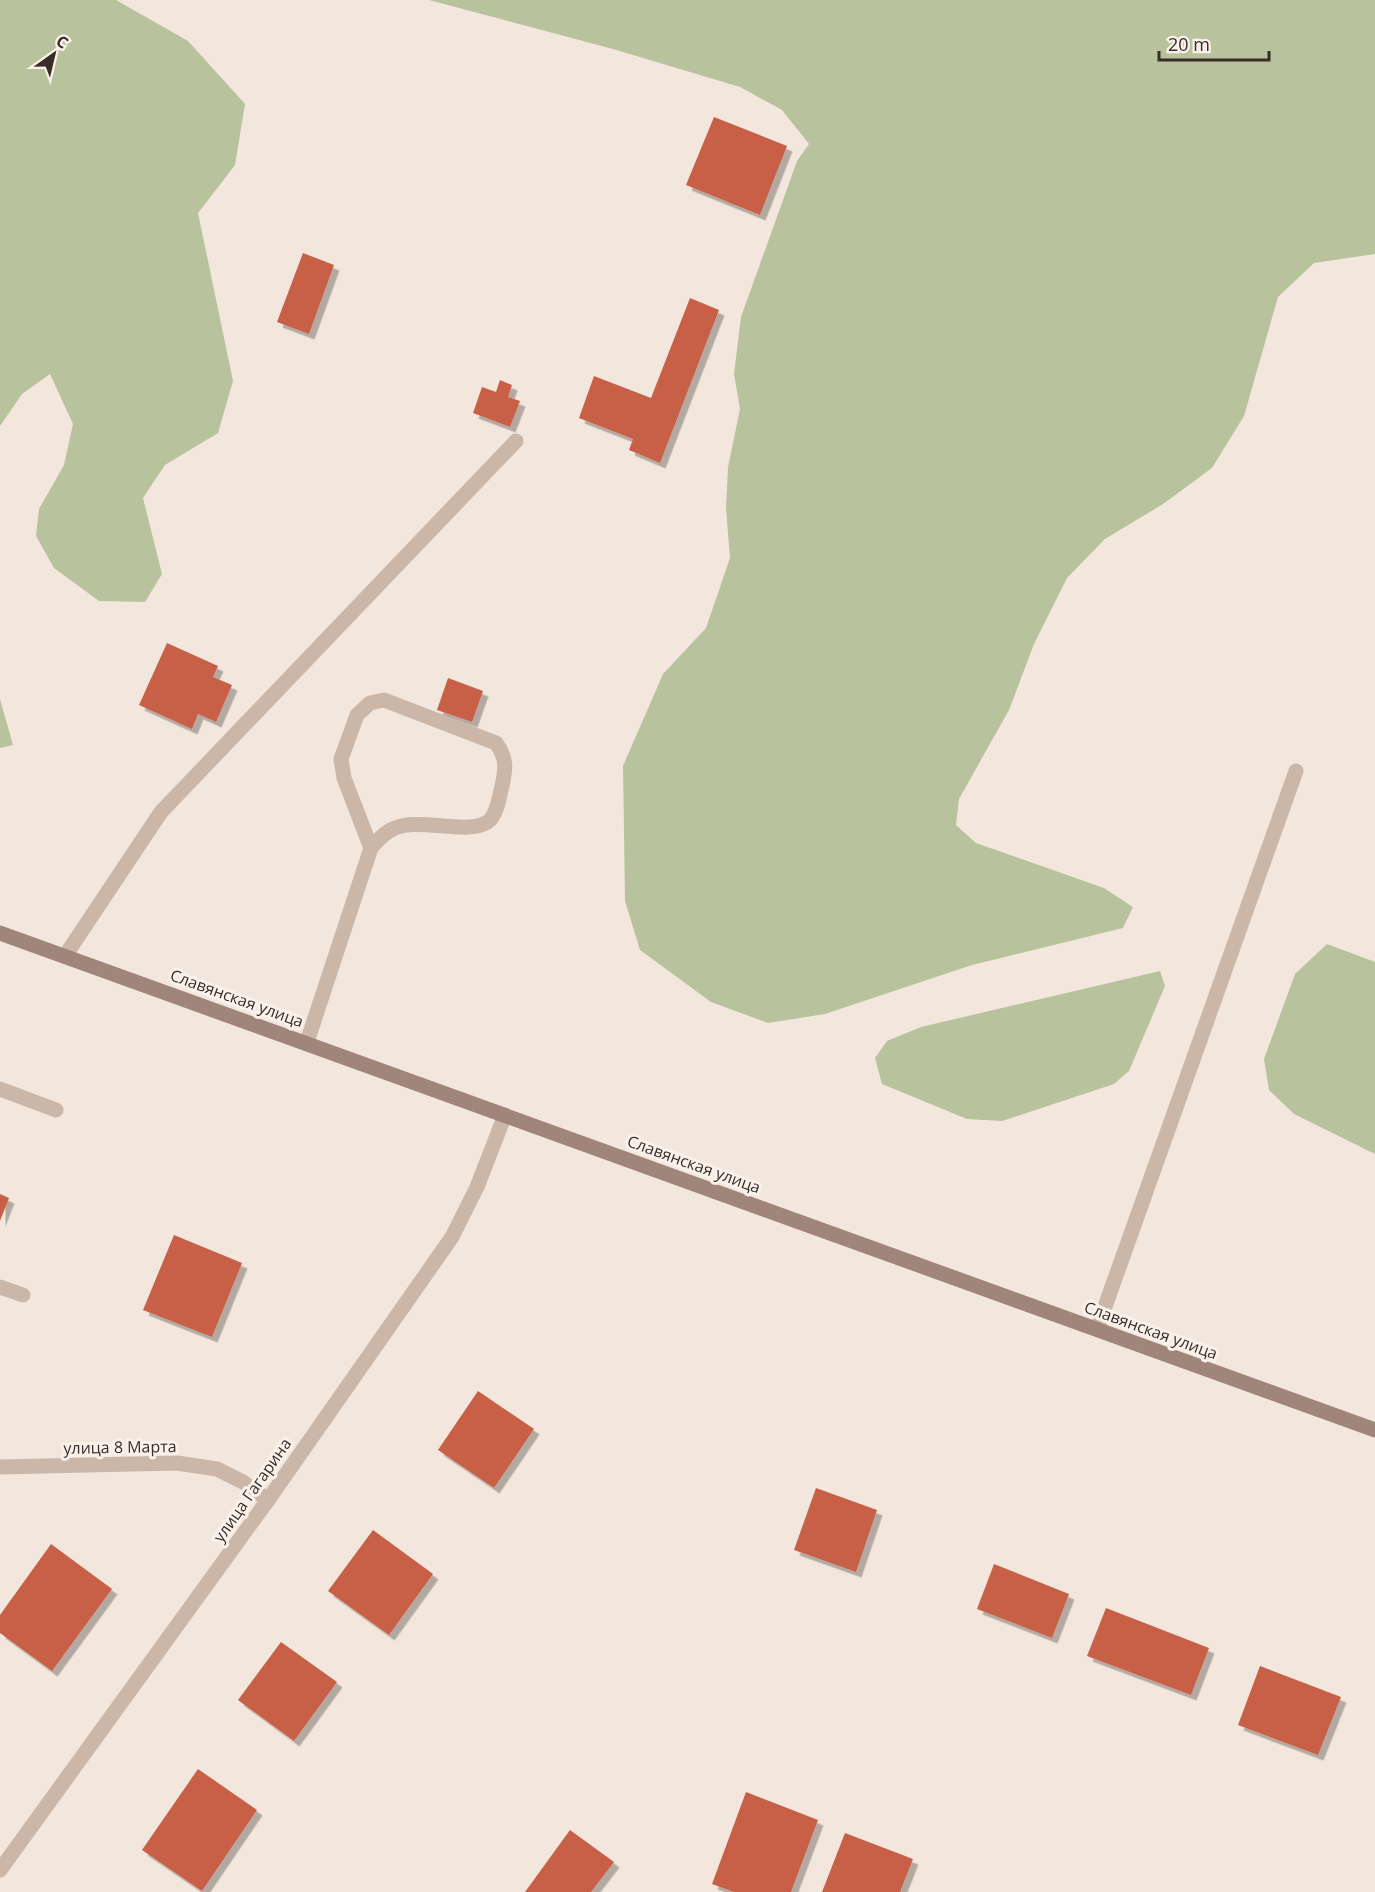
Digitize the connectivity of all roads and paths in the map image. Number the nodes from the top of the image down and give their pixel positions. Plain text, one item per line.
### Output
1 (516, 441) dead end
2 (1296, 771) dead end
3 (371, 848) junction
4 (0, 933) edge
5 (65, 956) junction
6 (307, 1042) junction
7 (0, 1089) edge
8 (56, 1110) dead end
9 (505, 1114) junction
10 (0, 1287) edge
11 (22, 1295) dead end
12 (1097, 1329) junction
13 (1375, 1430) edge
14 (0, 1467) edge
15 (268, 1500) junction
16 (0, 1870) edge

1 - 5 street
2 - 12 street
3 - 3 street
3 - 6 street
4 - 5 street, Славянская улица
5 - 6 street, Славянская улица
6 - 9 street, Славянская улица
7 - 8 street
9 - 12 street, Славянская улица
9 - 15 street, улица Гагарина
10 - 11 street
12 - 13 street, Славянская улица
14 - 15 street, улица 8 Марта
15 - 16 street, улица Гагарина

